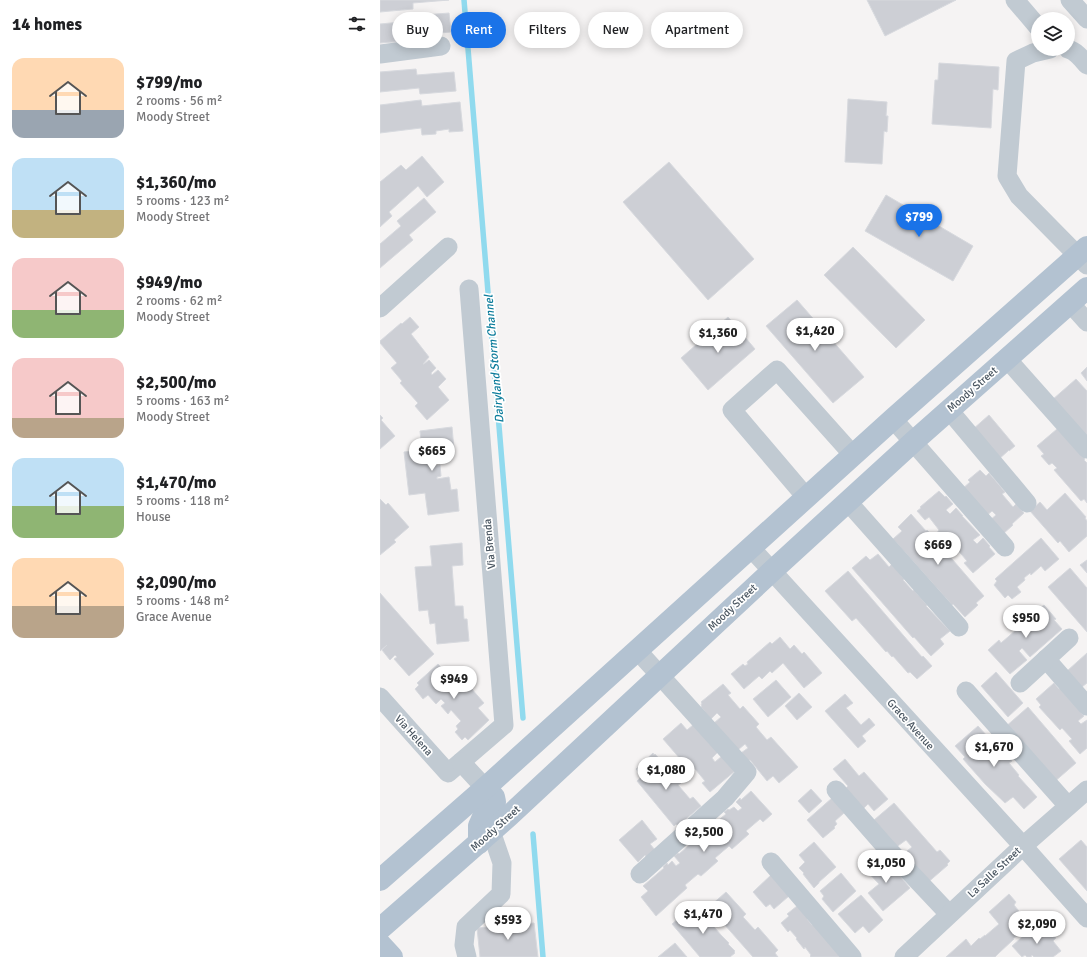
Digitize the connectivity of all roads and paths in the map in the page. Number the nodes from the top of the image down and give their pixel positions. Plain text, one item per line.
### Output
1 (1015, 0) edge
2 (1070, 0) edge
3 (1031, 19) edge
4 (1087, 20) edge
5 (426, 48) edge
6 (1031, 53) edge
7 (1075, 53) edge
8 (380, 54) edge
9 (1087, 65) edge
10 (448, 247) dead end
11 (1084, 256) edge
12 (1087, 288) edge
13 (469, 289) dead end
14 (1070, 303) junction
15 (380, 308) edge
16 (1087, 322) edge
17 (1007, 359) junction
18 (949, 410) junction
19 (893, 419) junction
20 (913, 442) junction
21 (1087, 449) edge
22 (853, 455) junction
23 (806, 497) junction
24 (848, 502) junction
25 (1027, 503) dead end
26 (1004, 546) dead end
27 (751, 548) junction
28 (772, 571) junction
29 (959, 627) dead end
30 (1070, 638) dead end
31 (637, 650) junction
32 (1046, 659) junction
33 (660, 675) junction
34 (1020, 683) dead end
35 (966, 691) dead end
36 (380, 697) edge
37 (1087, 706) edge
38 (455, 767) junction
39 (485, 788) junction
40 (836, 790) dead end
41 (1087, 790) edge
42 (1068, 806) junction
43 (485, 837) junction
44 (1023, 846) junction
45 (771, 862) dead end
46 (640, 874) dead end
47 (380, 880) edge
48 (949, 914) junction
49 (1087, 918) edge
50 (380, 929) edge
51 (380, 944) edge
52 (392, 957) edge
53 (467, 957) edge
54 (852, 957) edge
55 (904, 957) edge

1 - 3 street
2 - 4 street
5 - 8 street
6 - 11 street
7 - 9 street
10 - 15 street
11 - 19 main road
12 - 14 main road, Moody Street
13 - 38 street, Via Brenda
14 - 16 street
14 - 17 main road, Moody Street
17 - 18 main road, Moody Street
17 - 21 street
18 - 20 main road, Moody Street
18 - 25 street
19 - 20 street
19 - 22 main road
20 - 24 main road, Moody Street
20 - 26 street
22 - 23 main road
22 - 23 street
23 - 27 main road
24 - 28 main road, Moody Street
24 - 29 street
27 - 28 street, Grace Avenue
27 - 31 main road
28 - 33 main road, Moody Street
28 - 44 street, Grace Avenue
30 - 32 street
31 - 33 street
31 - 39 main road
32 - 34 street
32 - 37 street
33 - 43 main road, Moody Street
33 - 46 street
35 - 42 street
36 - 38 street, Via Helena
38 - 39 street, Via Helena
39 - 43 main road
39 - 47 main road
40 - 48 street
41 - 42 street, La Salle Street
42 - 44 street, La Salle Street
43 - 50 main road, Moody Street
43 - 53 street
44 - 48 street, La Salle Street
44 - 49 street, Grace Avenue
45 - 54 street
48 - 55 street, La Salle Street
51 - 52 main road

